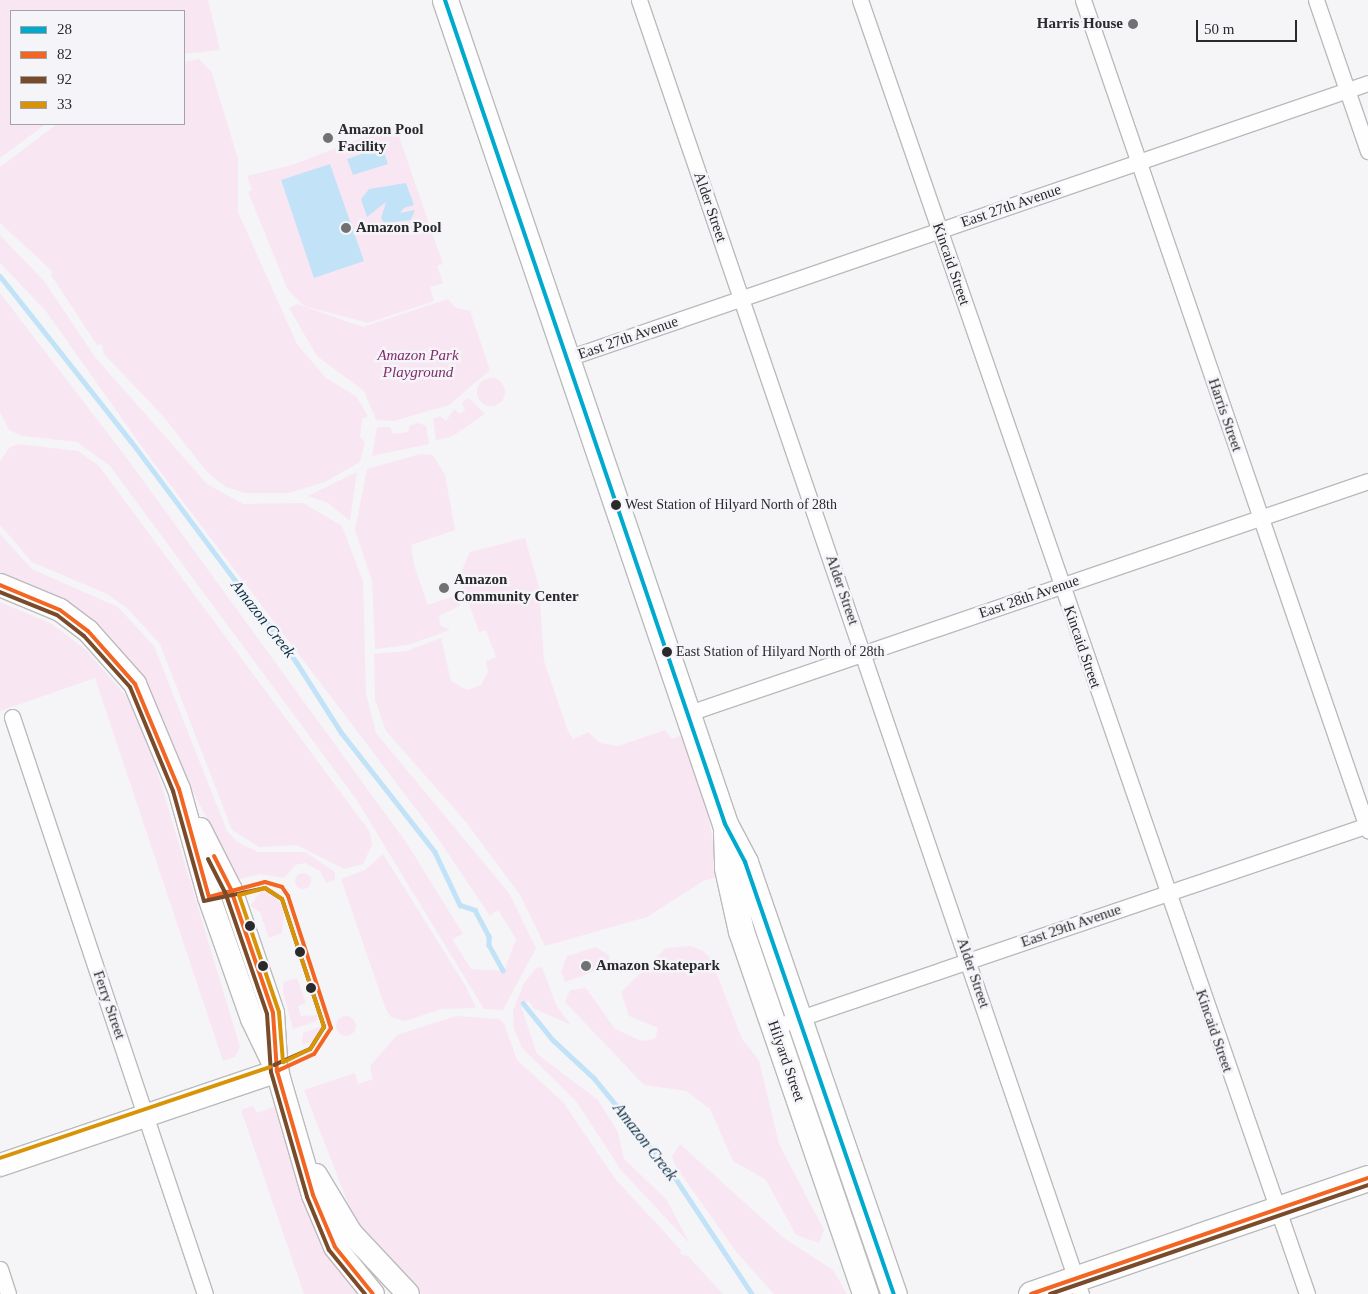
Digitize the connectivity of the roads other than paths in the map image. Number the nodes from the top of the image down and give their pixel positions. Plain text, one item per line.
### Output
1 (447, 0) edge
2 (639, 0) edge
3 (860, 0) edge
4 (1083, 0) edge
5 (1316, 0) edge
6 (1368, 83) edge
7 (1347, 90) junction
8 (1368, 150) edge
9 (1138, 162) junction
10 (939, 230) junction
11 (742, 299) junction
12 (568, 358) junction
13 (1368, 481) edge
14 (1261, 518) junction
15 (0, 585) edge
16 (1061, 586) junction
17 (864, 653) junction
18 (689, 713) junction
19 (12, 717) dead end
20 (725, 824) junction
21 (1368, 827) edge
22 (1166, 894) junction
23 (969, 961) junction
24 (799, 1018) junction
25 (774, 1027) junction
26 (277, 1071) junction
27 (146, 1114) junction
28 (306, 1158) junction
29 (0, 1165) edge
30 (1368, 1178) edge
31 (1276, 1210) junction
32 (0, 1268) edge
33 (1079, 1286) edge
34 (8, 1294) edge
35 (205, 1294) edge
36 (373, 1294) edge
37 (408, 1294) edge
38 (865, 1294) edge
39 (894, 1294) edge
40 (1031, 1294) edge
41 (1308, 1294) edge

1 - 12 main road, Hilyard Street
2 - 11 street, Alder Street
3 - 10 street, Kincaid Street
4 - 9 street, Harris Street
5 - 7 street
6 - 7 street, East 27th Avenue
7 - 8 street
7 - 9 street, East 27th Avenue
9 - 10 street, East 27th Avenue
9 - 14 street, Harris Street
10 - 11 street, East 27th Avenue
10 - 16 street, Kincaid Street
11 - 12 street, East 27th Avenue
11 - 17 street, Alder Street
12 - 18 main road, Hilyard Street
13 - 14 street, East 28th Avenue
14 - 16 street, East 28th Avenue
14 - 21 street, Harris Street
15 - 26 main road
16 - 17 street, East 28th Avenue
16 - 22 street, Kincaid Street
17 - 18 street, East 28th Avenue
17 - 23 street, Alder Street
18 - 20 main road, Hilyard Street
19 - 27 street, Ferry Street
20 - 24 main road, Hilyard Street
20 - 25 main road, Hilyard Street
21 - 22 street, East 29th Avenue
22 - 23 street, East 29th Avenue
22 - 31 street, Kincaid Street
23 - 24 street, East 29th Avenue
23 - 33 street, Alder Street
24 - 25 street, East 29th Avenue
24 - 39 main road, Hilyard Street
25 - 38 main road, Hilyard Street
26 - 27 main road
26 - 28 main road
27 - 29 main road
27 - 35 street, Ferry Street
28 - 36 main road
28 - 37 main road
30 - 31 main road
31 - 33 main road
31 - 41 street, Kincaid Street
32 - 34 street
33 - 40 main road

